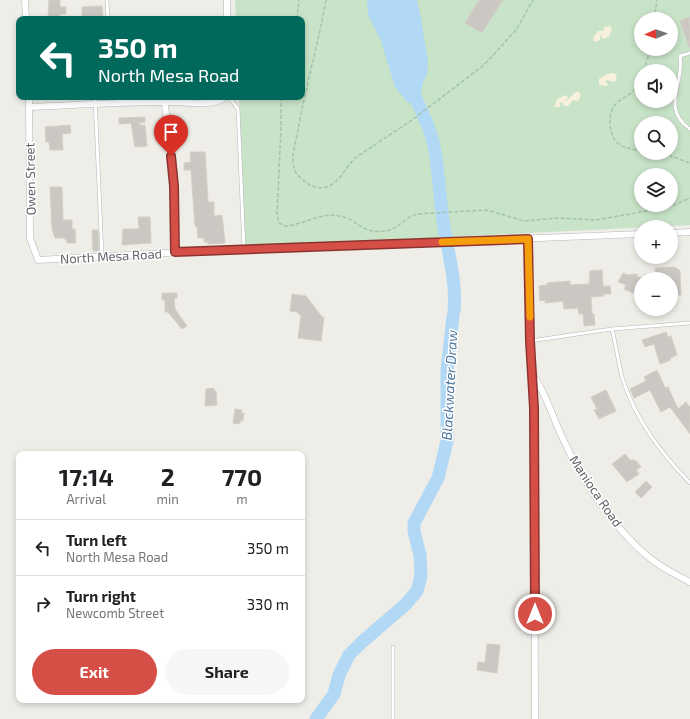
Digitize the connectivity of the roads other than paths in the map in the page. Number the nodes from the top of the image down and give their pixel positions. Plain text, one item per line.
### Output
1 (25, 0) edge
2 (108, 0) edge
3 (227, 0) edge
4 (26, 16) edge
5 (108, 16) edge
6 (227, 16) edge
7 (690, 53) edge
8 (29, 100) edge
9 (95, 100) edge
10 (222, 100) edge
11 (231, 100) edge
12 (165, 102) junction
13 (95, 104) junction
14 (29, 107) junction
15 (690, 129) edge
16 (690, 232) edge
17 (678, 233) edge
18 (634, 234) edge
19 (528, 239) junction
20 (244, 250) junction
21 (175, 252) junction
22 (102, 256) junction
23 (38, 260) joint
24 (690, 324) edge
25 (612, 329) junction
26 (530, 341) junction
27 (533, 375) junction
28 (690, 483) edge
29 (690, 582) edge
30 (393, 647) dead end
31 (393, 719) edge
32 (535, 719) edge

1 - 4 street
2 - 5 lane
3 - 6 street
7 - 15 lane
8 - 14 street, Owen Street
9 - 13 lane
10 - 12 street
11 - 20 lane
12 - 13 street
12 - 21 street
13 - 14 street
13 - 22 lane
14 - 23 street, Owen Street
16 - 17 street
18 - 19 street, North Mesa Road
19 - 20 street, North Mesa Road
19 - 26 street
20 - 21 street, North Mesa Road
21 - 22 street, North Mesa Road
22 - 23 street, North Mesa Road
24 - 25 lane
25 - 26 lane
25 - 28 lane
26 - 27 street
27 - 29 street, Manioca Road
27 - 32 street
30 - 31 lane

